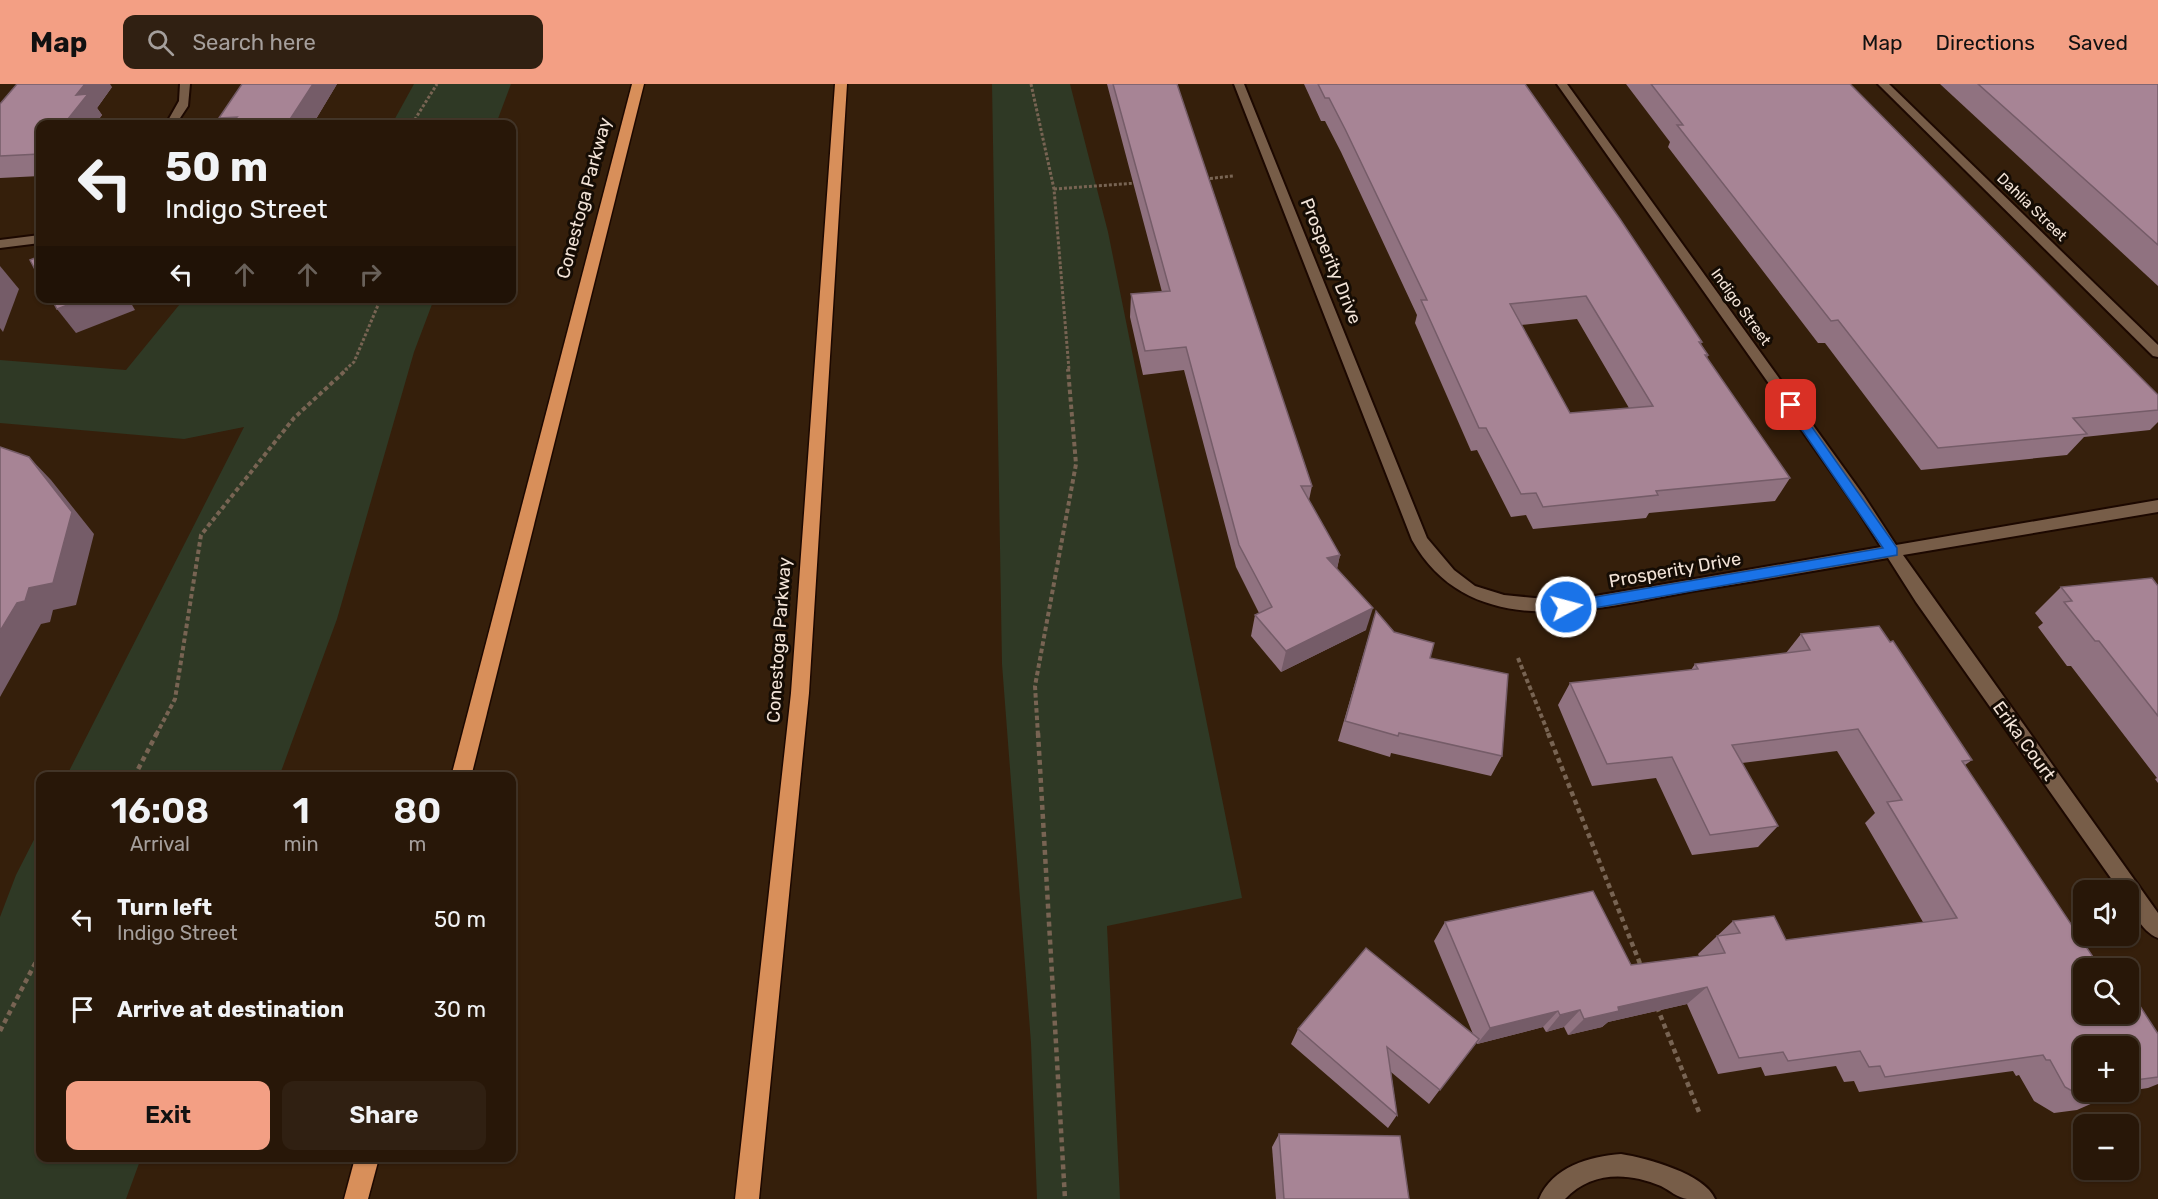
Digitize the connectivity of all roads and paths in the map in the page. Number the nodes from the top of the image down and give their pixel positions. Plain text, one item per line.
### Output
1 (185, 84) edge
2 (437, 84) edge
3 (638, 84) edge
4 (841, 84) edge
5 (1031, 84) edge
6 (1239, 84) edge
7 (1562, 84) edge
8 (1883, 84) edge
9 (174, 120) edge
10 (414, 120) edge
11 (1233, 177) dead end
12 (1197, 179) edge
13 (1137, 183) edge
14 (1054, 189) junction
15 (36, 240) edge
16 (0, 244) edge
17 (379, 303) edge
18 (2158, 353) edge
19 (2158, 506) edge
20 (1892, 552) junction
21 (1518, 658) dead end
22 (137, 772) edge
23 (462, 772) edge
24 (2158, 929) edge
25 (36, 962) edge
26 (1642, 968) edge
27 (1655, 1001) edge
28 (0, 1031) edge
29 (1699, 1112) dead end
30 (366, 1162) edge
31 (356, 1199) edge
32 (747, 1199) edge
33 (1065, 1199) edge
34 (1550, 1199) edge
35 (1704, 1199) edge

1 - 9 street
2 - 10 path
3 - 23 highway, Conestoga Parkway
4 - 32 highway, Conestoga Parkway
5 - 14 path
6 - 20 street, Prosperity Drive
7 - 20 street, Indigo Street
8 - 18 street, Dahlia Street
11 - 12 path
13 - 14 path
14 - 33 path
15 - 16 street
17 - 22 path
19 - 20 street, Prosperity Drive
20 - 24 street, Erika Court
21 - 26 path
25 - 28 path
27 - 29 path
30 - 31 highway
34 - 35 street

